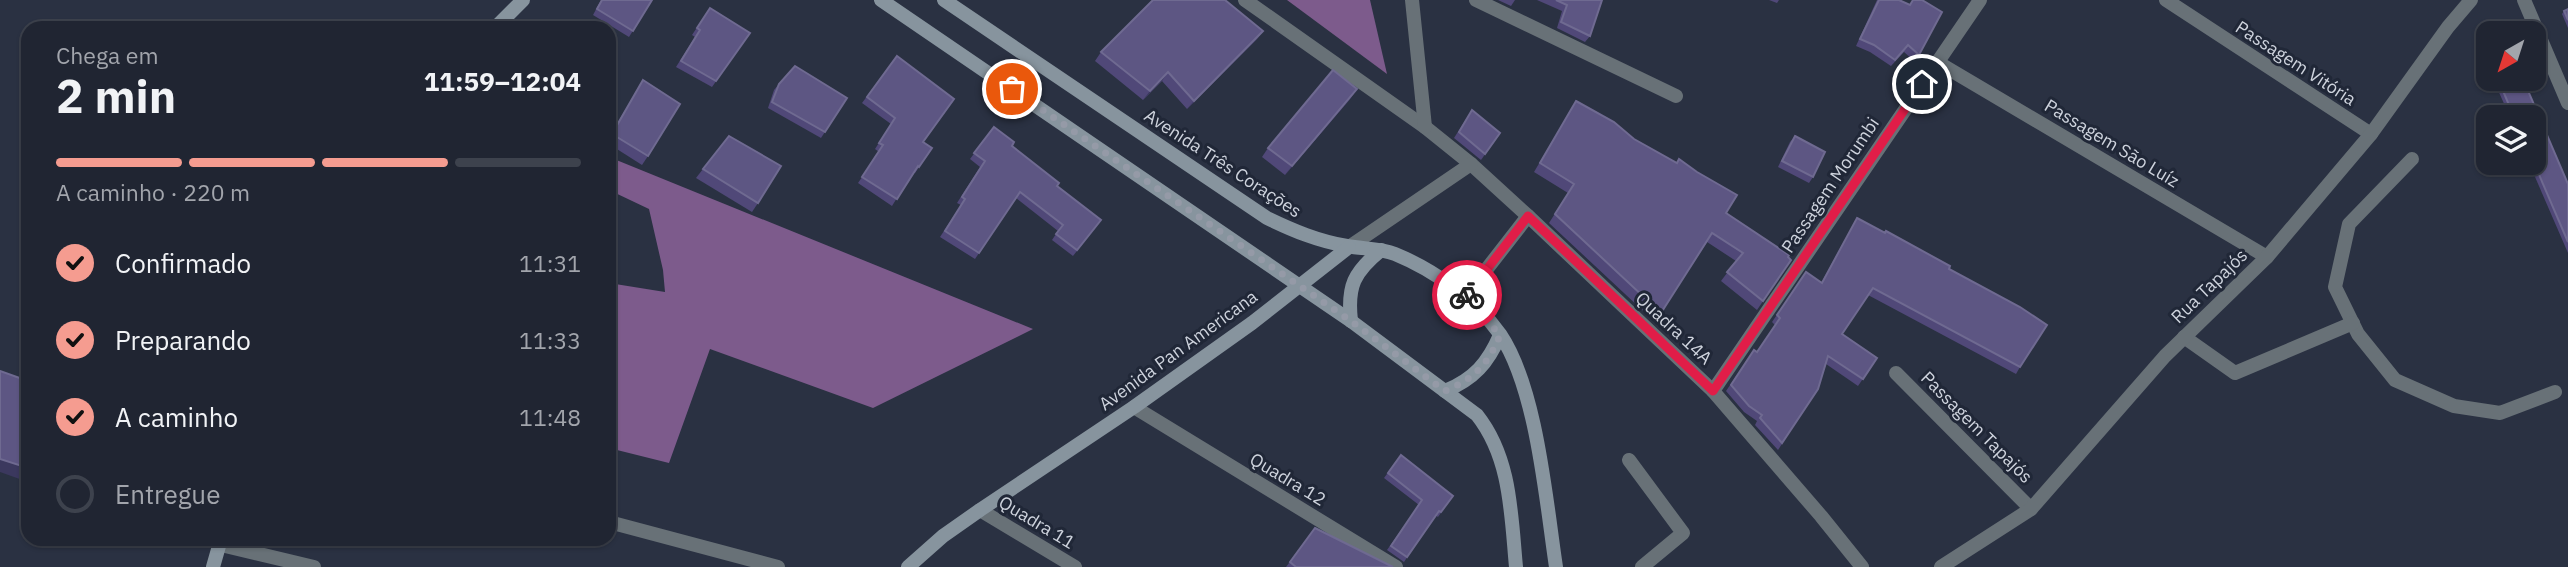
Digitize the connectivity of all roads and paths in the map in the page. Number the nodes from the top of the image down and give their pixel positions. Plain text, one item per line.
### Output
1 (523, 0) edge
2 (881, 0) edge
3 (944, 0) edge
4 (1245, 0) edge
5 (1412, 0) edge
6 (1476, 0) edge
7 (1980, 0) edge
8 (2166, 0) edge
9 (2471, 0) edge
10 (2524, 0) edge
11 (502, 21) edge
12 (1937, 62) junction
13 (1676, 96) dead end
14 (2568, 103) edge
15 (1425, 127) junction
16 (2371, 134) junction
17 (2412, 159) dead end
18 (1471, 164) junction
19 (1528, 216) junction
20 (1349, 247) junction
21 (1381, 250) junction
22 (2267, 257) junction
23 (1299, 285) junction
24 (1465, 297) junction
25 (1351, 321) junction
26 (2353, 323) junction
27 (1500, 335) junction
28 (2184, 337) junction
29 (1896, 373) dead end
30 (1445, 391) junction
31 (1713, 391) junction
32 (2555, 392) dead end
33 (1134, 407) junction
34 (1629, 460) dead end
35 (2031, 509) junction
36 (980, 510) junction
37 (616, 524) edge
38 (220, 546) edge
39 (236, 546) edge
40 (214, 567) edge
41 (314, 567) edge
42 (778, 567) edge
43 (908, 567) edge
44 (1075, 567) edge
45 (1396, 567) edge
46 (1516, 567) edge
47 (1556, 567) edge
48 (1642, 567) edge
49 (1862, 567) edge
50 (1941, 567) edge

1 - 11 street
2 - 23 street
3 - 20 street, Avenida Três Corações
4 - 15 street, Quadra 14A
5 - 15 street
6 - 13 street
7 - 12 street, Passagem Morumbi
8 - 16 street, Passagem Vitória
9 - 16 street, Rua Tapajós
10 - 14 street
12 - 22 street, Passagem São Luíz
12 - 31 street, Passagem Morumbi
15 - 18 street, Quadra 14A
16 - 22 street, Rua Tapajós
17 - 26 street
18 - 19 street, Quadra 14A
18 - 20 street, Avenida Pan Americana
19 - 24 street
19 - 31 street, Quadra 14A
20 - 21 street, Avenida Três Corações
20 - 23 street, Avenida Pan Americana
21 - 24 street, Avenida Três Corações
21 - 25 street
22 - 28 street, Rua Tapajós
23 - 25 street
23 - 33 street, Avenida Pan Americana
24 - 27 street, Avenida Três Corações
25 - 30 street
26 - 28 street
26 - 32 street
27 - 30 street
27 - 47 street, Avenida Três Corações
28 - 35 street, Rua Tapajós
29 - 35 street, Passagem Tapajós
30 - 46 street
31 - 49 street, Quadra 14A
33 - 36 street, Avenida Pan Americana
33 - 45 street, Quadra 12
34 - 48 street
35 - 50 street, Rua Tapajós
36 - 43 street, Avenida Pan Americana
36 - 44 street, Quadra 11
37 - 42 street
38 - 40 street
39 - 41 street

